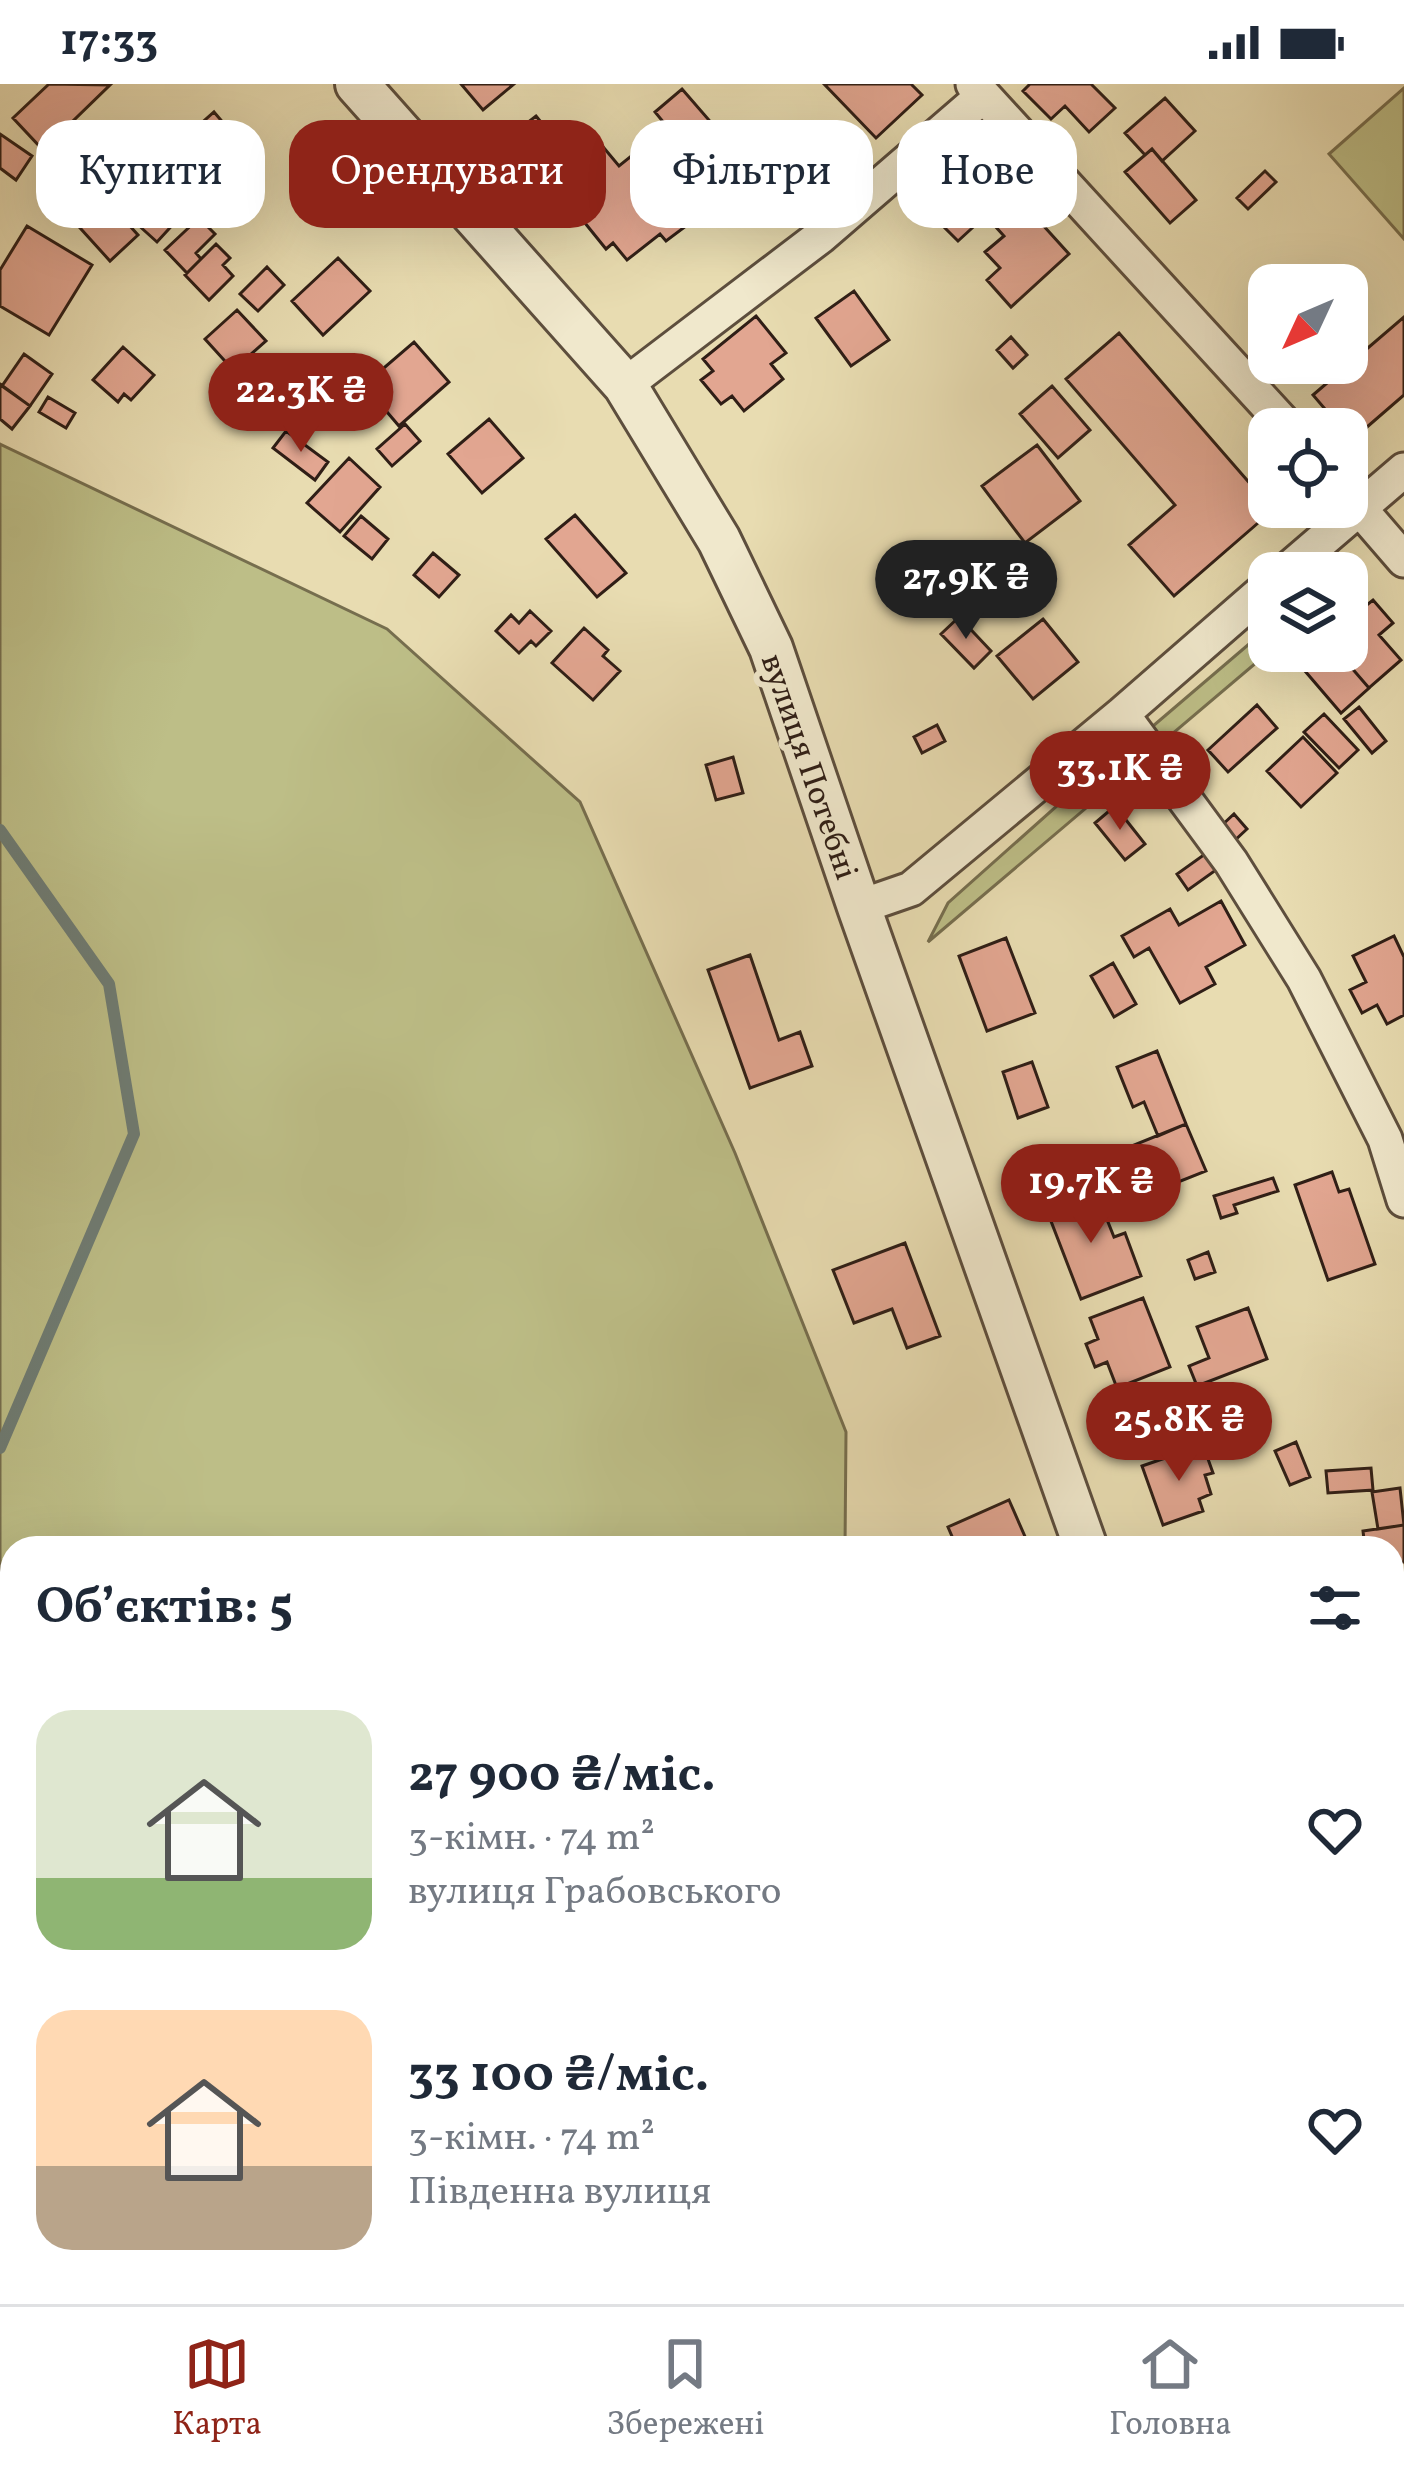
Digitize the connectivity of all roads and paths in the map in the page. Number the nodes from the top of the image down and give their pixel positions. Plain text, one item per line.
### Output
1 (357, 84) edge
2 (978, 90) edge
3 (625, 385) junction
4 (1270, 408) edge
5 (1404, 470) edge
6 (1368, 492) edge
7 (1368, 518) edge
8 (1327, 528) edge
9 (1304, 552) edge
10 (1404, 560) edge
11 (1248, 604) edge
12 (1122, 714) junction
13 (859, 907) junction
14 (1404, 1200) edge
15 (1082, 1536) edge

1 - 3 street, вулиця Потебні
2 - 3 street
2 - 4 street
3 - 13 street, вулиця Потебні
5 - 6 street
7 - 10 street
8 - 9 street
11 - 12 street
12 - 13 street
12 - 14 street
13 - 15 street, вулиця Потебні

